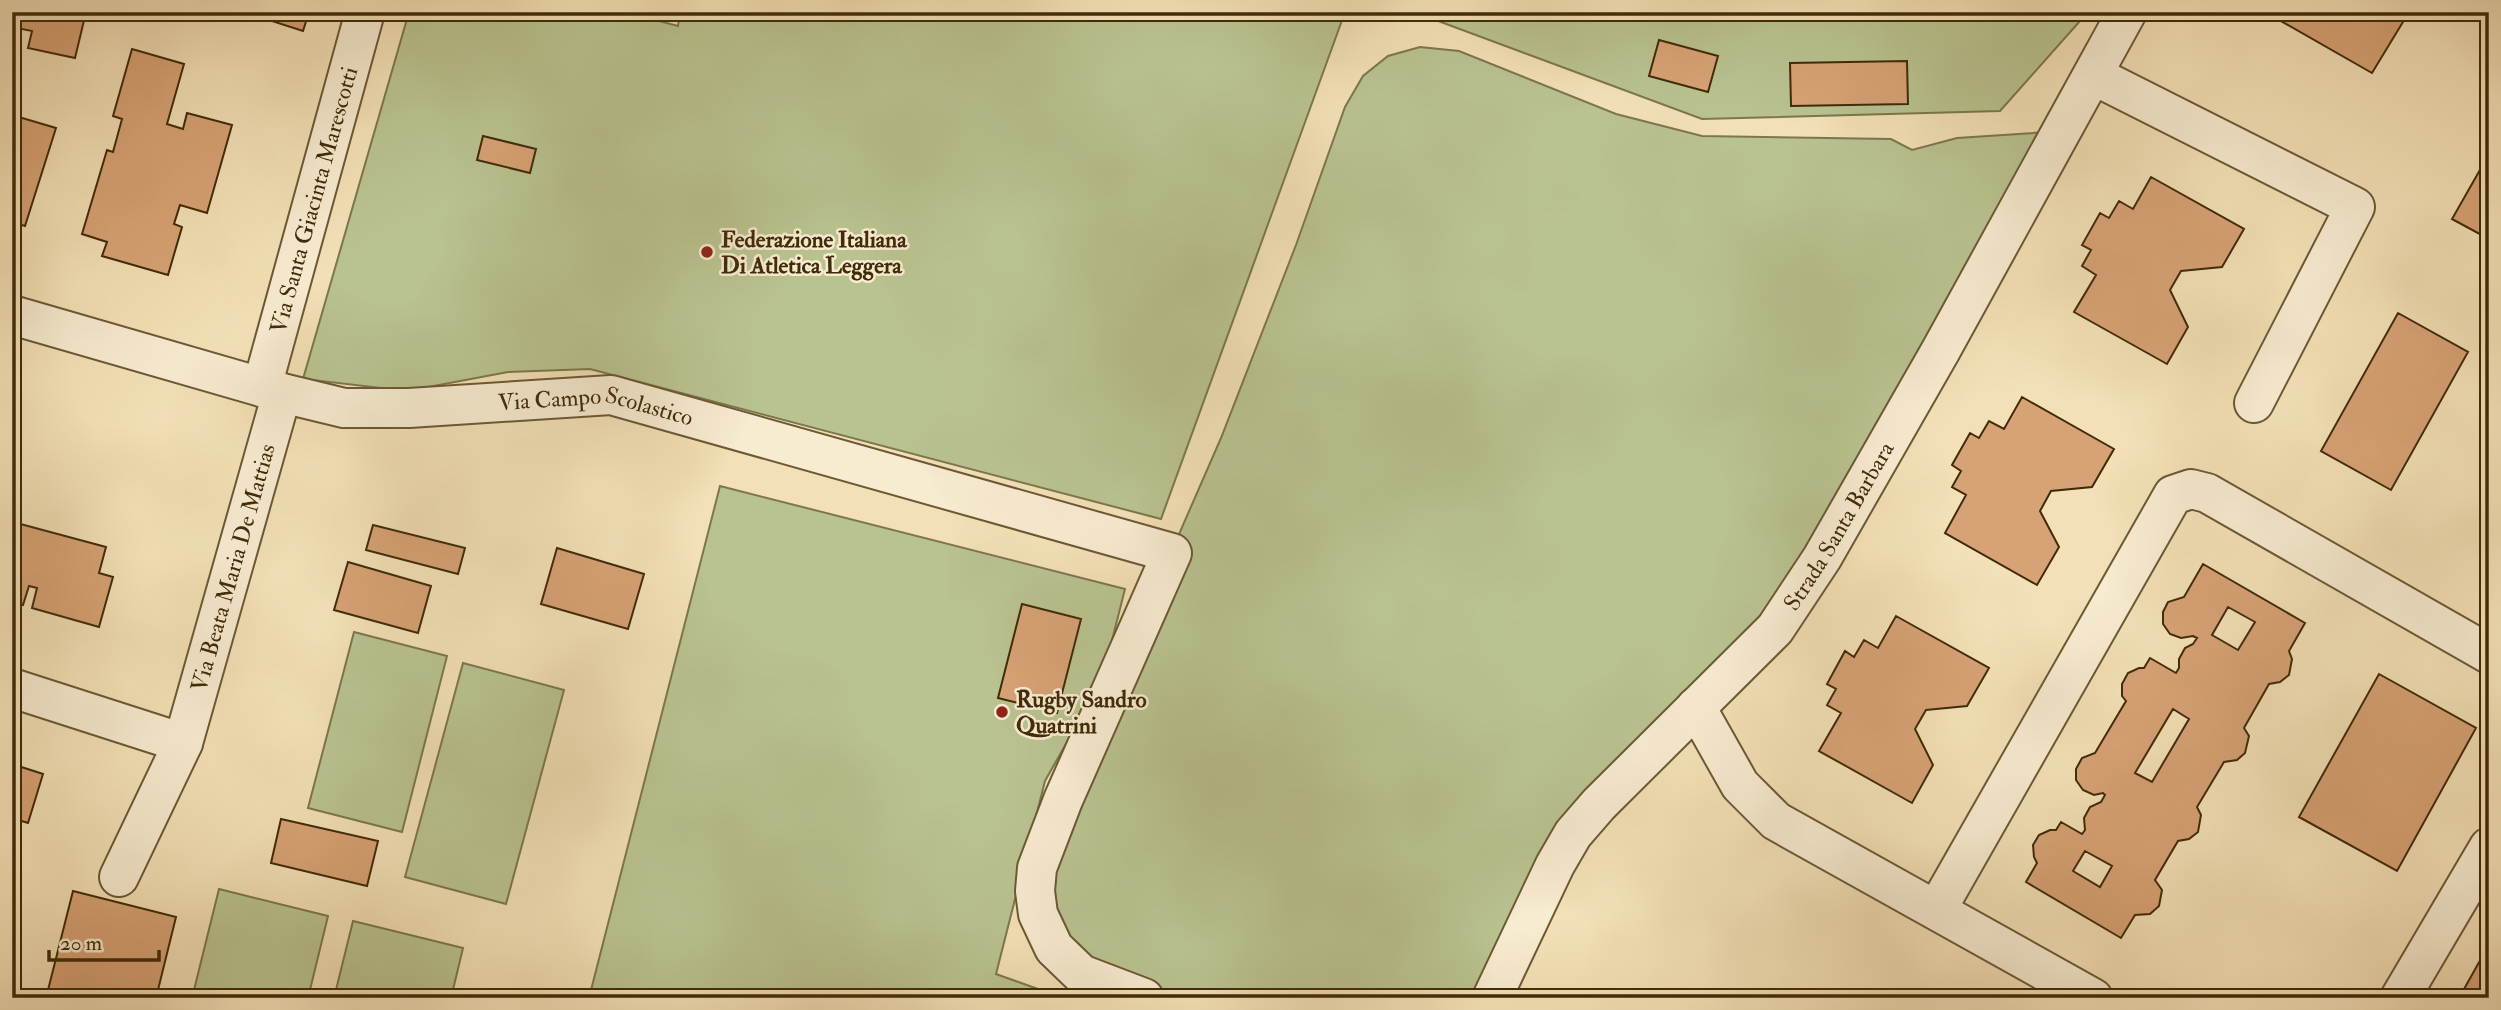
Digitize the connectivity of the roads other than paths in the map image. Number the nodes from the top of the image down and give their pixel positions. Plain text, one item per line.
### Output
1 (365, 12) edge
2 (2127, 12) edge
3 (2093, 75) junction
4 (12, 315) edge
5 (272, 390) junction
6 (2254, 403) dead end
7 (2489, 654) edge
8 (12, 688) edge
9 (1696, 707) junction
10 (183, 743) junction
11 (2489, 847) edge
12 (119, 877) dead end
13 (1937, 909) junction
14 (1144, 998) edge
15 (1492, 998) edge
16 (2093, 998) edge
17 (2400, 998) edge

1 - 5 street, Via Santa Giacinta Marescotti
2 - 3 street, Strada Santa Barbara
3 - 6 street
3 - 9 street, Strada Santa Barbara
4 - 5 street, Via Campo Scolastico
5 - 10 street, Via Beata Maria De Mattias
5 - 14 street, Via Campo Scolastico
7 - 13 street
8 - 10 street
9 - 13 street
9 - 15 street, Strada Santa Barbara
10 - 12 street, Via Beata Maria De Mattias
11 - 17 street
13 - 16 street

